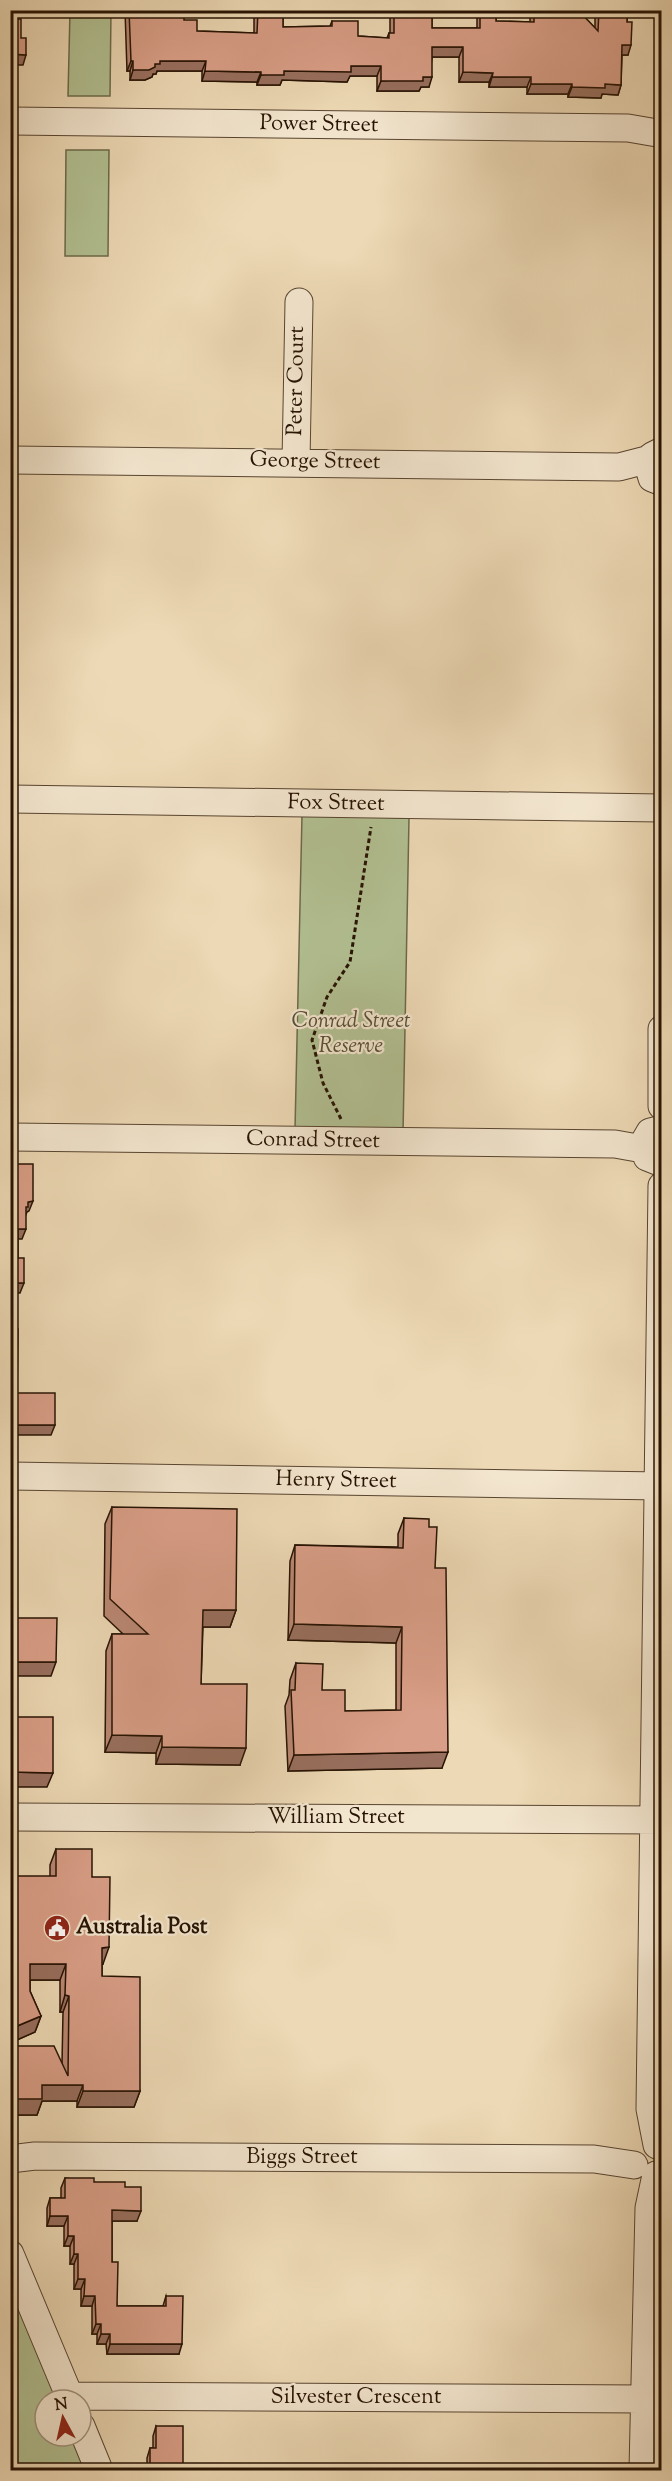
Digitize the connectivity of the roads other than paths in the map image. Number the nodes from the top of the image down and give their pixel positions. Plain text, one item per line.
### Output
1 (10, 121) edge
2 (660, 132) edge
3 (299, 302) dead end
4 (10, 460) edge
5 (296, 461) junction
6 (656, 462) edge
7 (662, 507) edge
8 (10, 800) edge
9 (662, 808) edge
10 (662, 1029) edge
11 (10, 1137) edge
12 (656, 1145) edge
13 (10, 1476) edge
14 (659, 1486) edge
15 (10, 1817) edge
16 (657, 1820) edge
17 (10, 2159) edge
18 (649, 2159) edge
19 (10, 2254) edge
20 (66, 2388) edge
21 (93, 2398) edge
22 (643, 2399) junction
23 (90, 2448) edge
24 (99, 2470) edge
25 (643, 2470) edge

1 - 2 street, Power Street
3 - 5 street, Peter Court
4 - 5 street, George Street
5 - 6 street, George Street
6 - 7 street
8 - 9 street, Fox Street
10 - 12 street
11 - 12 street, Conrad Street
12 - 14 street
13 - 14 street, Henry Street
14 - 16 street
15 - 16 street, William Street
16 - 18 street
17 - 18 street, Biggs Street
18 - 22 street
19 - 20 street
21 - 22 street, Silvester Crescent
22 - 25 street
23 - 24 street

